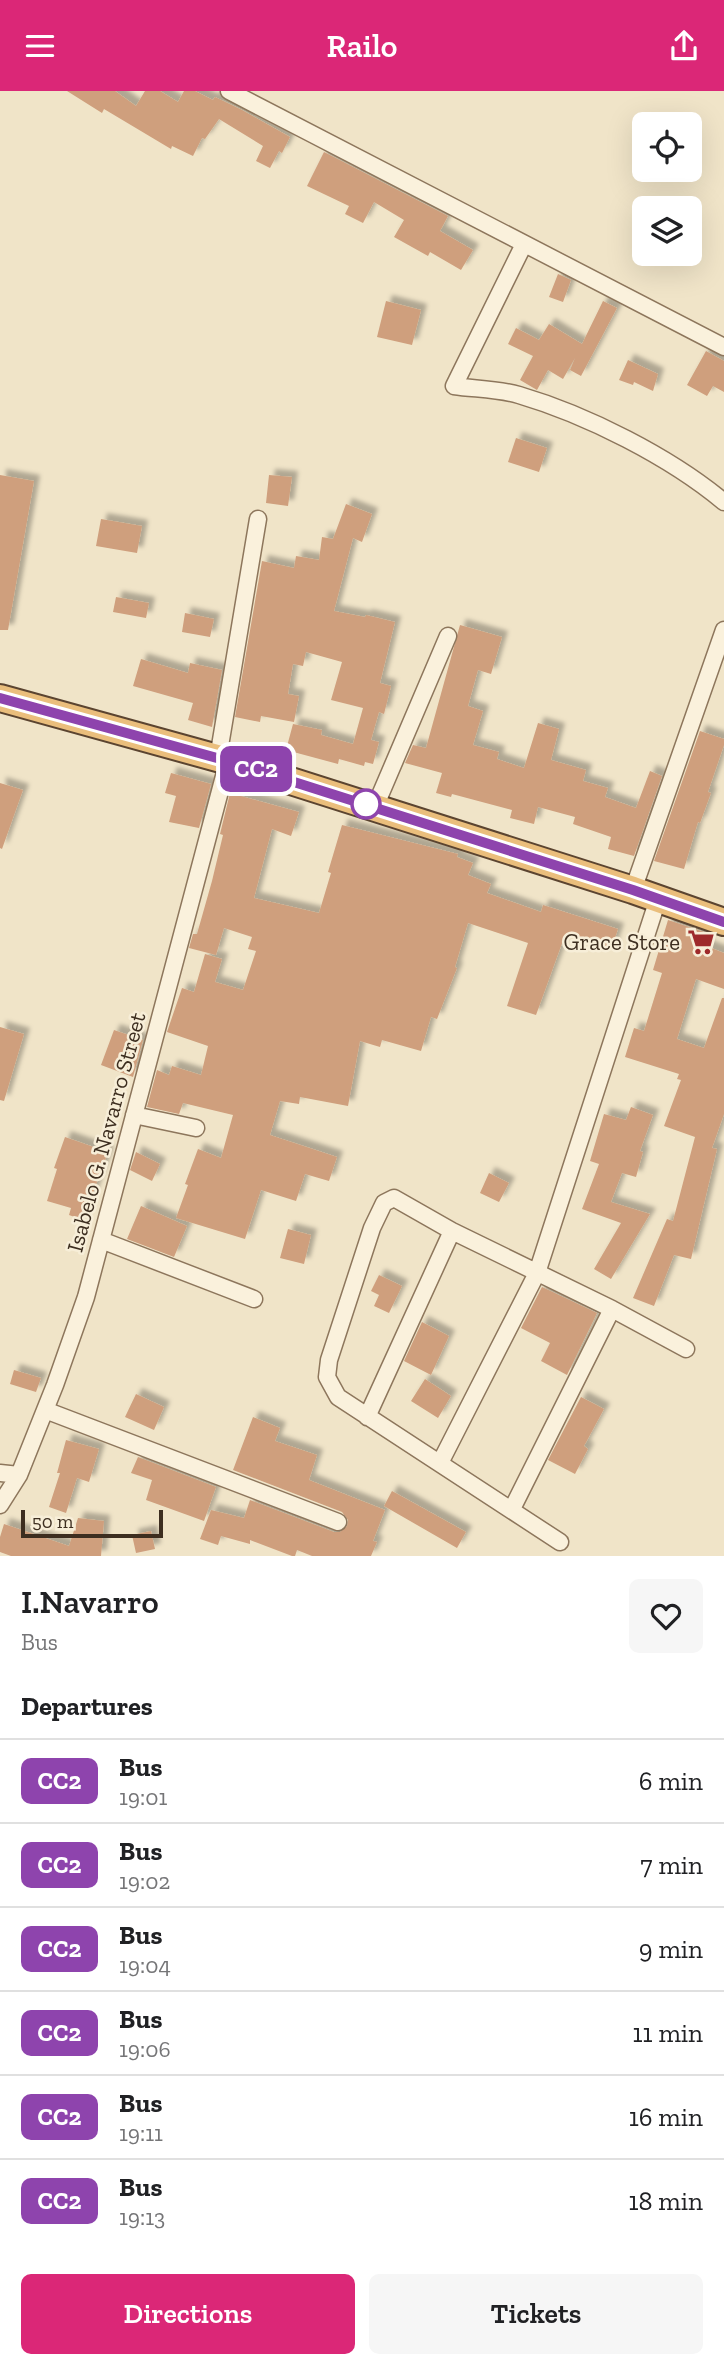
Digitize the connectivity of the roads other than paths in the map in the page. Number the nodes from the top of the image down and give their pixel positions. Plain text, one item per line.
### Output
1 (229, 91) edge
2 (524, 243) junction
3 (724, 347) edge
4 (724, 502) edge
5 (258, 519) dead end
6 (724, 630) edge
7 (448, 636) dead end
8 (0, 698) edge
9 (223, 759) junction
10 (375, 807) junction
11 (633, 890) junction
12 (658, 899) junction
13 (724, 922) edge
14 (134, 1115) junction
15 (196, 1128) dead end
16 (452, 1231) junction
17 (101, 1240) junction
18 (537, 1273) junction
19 (254, 1299) dead end
20 (612, 1310) junction
21 (686, 1349) dead end
22 (45, 1410) junction
23 (367, 1416) junction
24 (440, 1463) junction
25 (0, 1473) edge
26 (19, 1475) junction
27 (0, 1505) edge
28 (512, 1509) junction
29 (338, 1522) dead end
30 (560, 1542) dead end

1 - 2 street
2 - 3 street
2 - 4 street
5 - 9 street, Isabelo G. Navarro Street
6 - 11 street
7 - 10 street
8 - 9 highway
9 - 10 highway
9 - 14 street, Isabelo G. Navarro Street
10 - 11 highway
11 - 12 highway
12 - 13 highway
12 - 18 street
14 - 15 street
14 - 17 street, Isabelo G. Navarro Street
16 - 18 street
16 - 23 street
16 - 23 street
17 - 19 street
17 - 22 street, Isabelo G. Navarro Street
18 - 20 street
18 - 24 street
20 - 21 street
20 - 28 street
22 - 26 street, Isabelo G. Navarro Street
22 - 29 street
23 - 24 street
24 - 28 street
25 - 26 street
26 - 27 street, Isabelo G. Navarro Street
28 - 30 street

